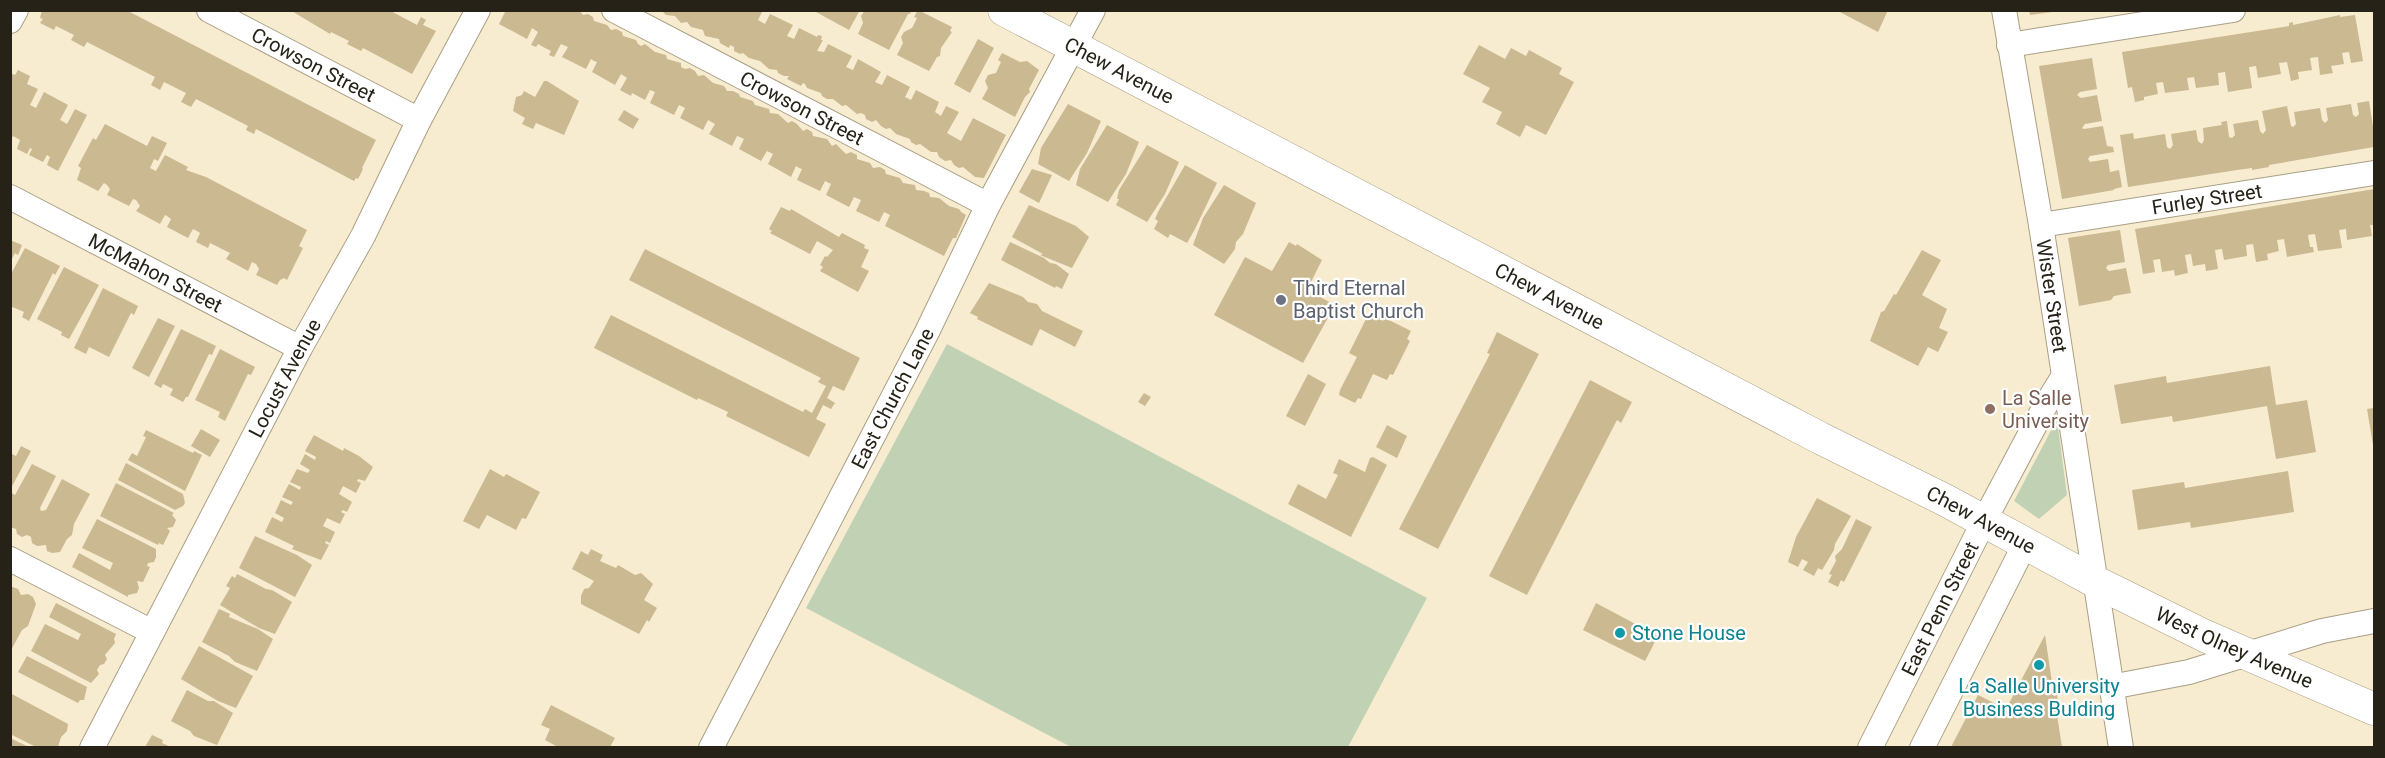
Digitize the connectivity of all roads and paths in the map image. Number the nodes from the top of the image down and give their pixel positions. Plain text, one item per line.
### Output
1 (16, 10) edge
2 (209, 10) edge
3 (478, 10) edge
4 (614, 10) edge
5 (1004, 10) edge
6 (1093, 10) edge
7 (2004, 10) edge
8 (2234, 10) edge
9 (10, 21) edge
10 (2009, 45) junction
11 (1074, 48) junction
12 (418, 120) junction
13 (2374, 173) edge
14 (10, 196) edge
15 (988, 204) junction
16 (2041, 225) junction
17 (300, 348) junction
18 (2063, 377) junction
19 (1984, 521) junction
20 (2025, 544) junction
21 (10, 560) edge
22 (2096, 582) junction
23 (2374, 621) edge
24 (152, 632) junction
25 (2244, 654) junction
26 (2111, 687) junction
27 (2374, 709) edge
28 (92, 747) edge
29 (711, 747) edge
30 (1870, 747) edge
31 (1922, 747) edge
32 (2121, 747) edge

1 - 9 street
2 - 12 street, Crowson Street
3 - 12 street, Locust Avenue
4 - 15 street, Crowson Street
5 - 11 street, Chew Avenue
6 - 11 street, East Church Lane
7 - 10 street, Wister Street
8 - 10 street
10 - 16 street, Wister Street
11 - 15 street, East Church Lane
11 - 19 street, Chew Avenue
12 - 17 street, Locust Avenue
13 - 16 street, Furley Street
14 - 17 street, McMahon Street
15 - 29 street, East Church Lane
16 - 18 street, Wister Street
17 - 24 street, Locust Avenue
18 - 19 street, East Penn Street
18 - 22 street, Wister Street
19 - 20 street, Chew Avenue
19 - 30 street, East Penn Street
20 - 22 street, Chew Avenue
20 - 31 street
21 - 24 street
22 - 25 street, West Olney Avenue
22 - 26 street, Wister Street
23 - 25 street
24 - 28 street, Locust Avenue
25 - 26 street
25 - 27 street, West Olney Avenue
26 - 32 street, Wister Street

